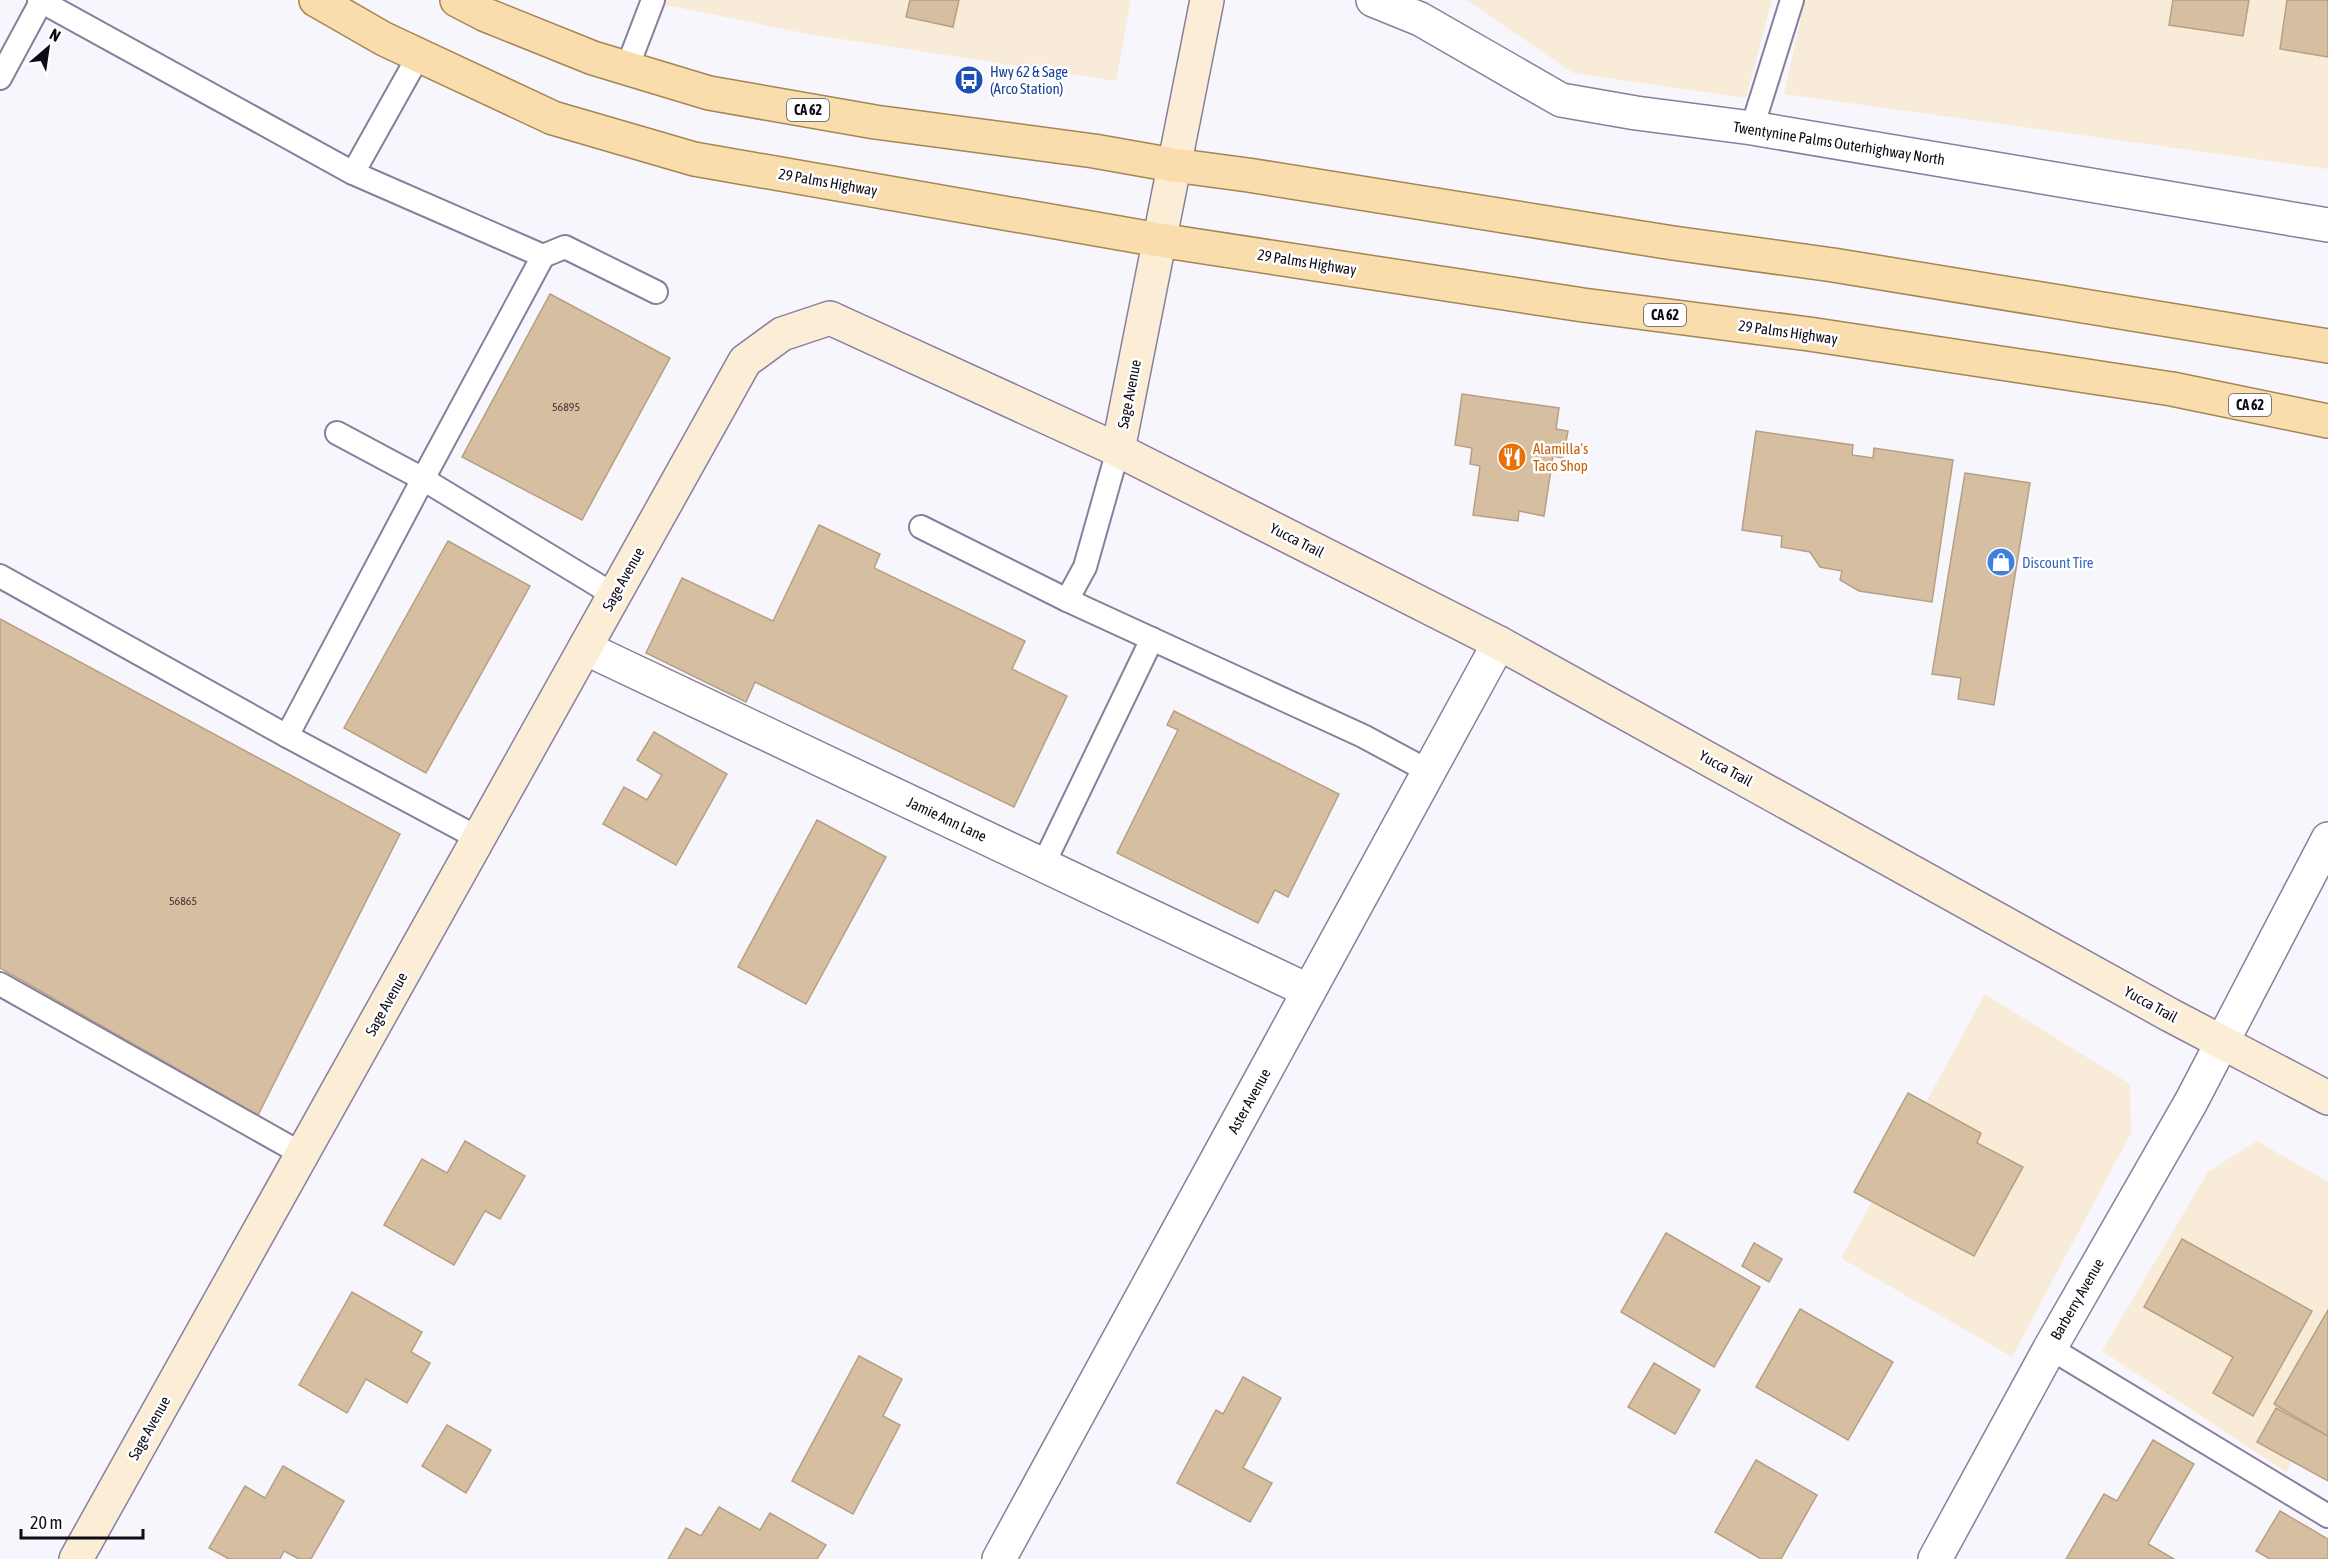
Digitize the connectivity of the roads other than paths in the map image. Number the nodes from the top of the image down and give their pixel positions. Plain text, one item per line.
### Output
1 (41, 0) edge
2 (316, 0) edge
3 (458, 0) edge
4 (653, 0) edge
5 (1207, 0) edge
6 (1372, 0) edge
7 (1792, 0) edge
8 (419, 55) junction
9 (627, 68) junction
10 (0, 78) edge
11 (1752, 128) junction
12 (1173, 165) junction
13 (353, 173) junction
14 (2328, 225) edge
15 (1159, 240) junction
16 (543, 256) junction
17 (656, 292) dead end
18 (2328, 346) edge
19 (2328, 421) edge
20 (337, 433) dead end
21 (1118, 450) junction
22 (423, 479) junction
23 (921, 527) dead end
24 (0, 576) edge
25 (615, 595) junction
26 (1067, 600) junction
27 (1152, 639) junction
28 (1499, 642) junction
29 (585, 648) junction
30 (287, 736) junction
31 (1428, 771) junction
32 (478, 838) junction
33 (2328, 839) edge
34 (1043, 865) junction
35 (0, 984) edge
36 (1309, 990) junction
37 (2221, 1041) junction
38 (2328, 1098) edge
39 (302, 1154) junction
40 (2050, 1348) junction
41 (2328, 1516) edge
42 (76, 1559) edge
43 (999, 1559) edge
44 (1935, 1559) edge

1 - 10 lane
1 - 13 lane
2 - 8 main road, 29 Palms Highway / CA 62
3 - 9 main road, CA 62
4 - 9 lane
5 - 12 street, Sage Avenue
6 - 11 street, Twentynine Palms Outerhighway North
7 - 11 lane
8 - 13 lane
8 - 15 main road, 29 Palms Highway / CA 62
9 - 12 main road, CA 62
11 - 14 street, Twentynine Palms Outerhighway North
12 - 15 street, Sage Avenue
12 - 18 main road, CA 62
13 - 16 lane
15 - 19 main road, 29 Palms Highway / CA 62
15 - 21 street, Sage Avenue
16 - 17 lane
16 - 22 lane
20 - 22 lane
21 - 25 street, Sage Avenue
21 - 26 lane
21 - 28 street, Yucca Trail
22 - 25 lane
22 - 30 lane
23 - 26 lane
24 - 30 lane
25 - 29 street, Sage Avenue
26 - 27 lane
27 - 31 lane
27 - 34 lane
28 - 31 street, Aster Avenue
28 - 37 street, Yucca Trail
29 - 32 street, Sage Avenue
29 - 34 street, Jamie Ann Lane
30 - 32 lane
31 - 36 street, Aster Avenue
32 - 39 street, Sage Avenue
33 - 37 street, Barberry Avenue
34 - 36 street, Jamie Ann Lane
35 - 39 lane
36 - 43 street, Aster Avenue
37 - 38 street, Yucca Trail
37 - 40 street, Barberry Avenue
39 - 42 street, Sage Avenue
40 - 41 lane
40 - 44 street, Barberry Avenue

